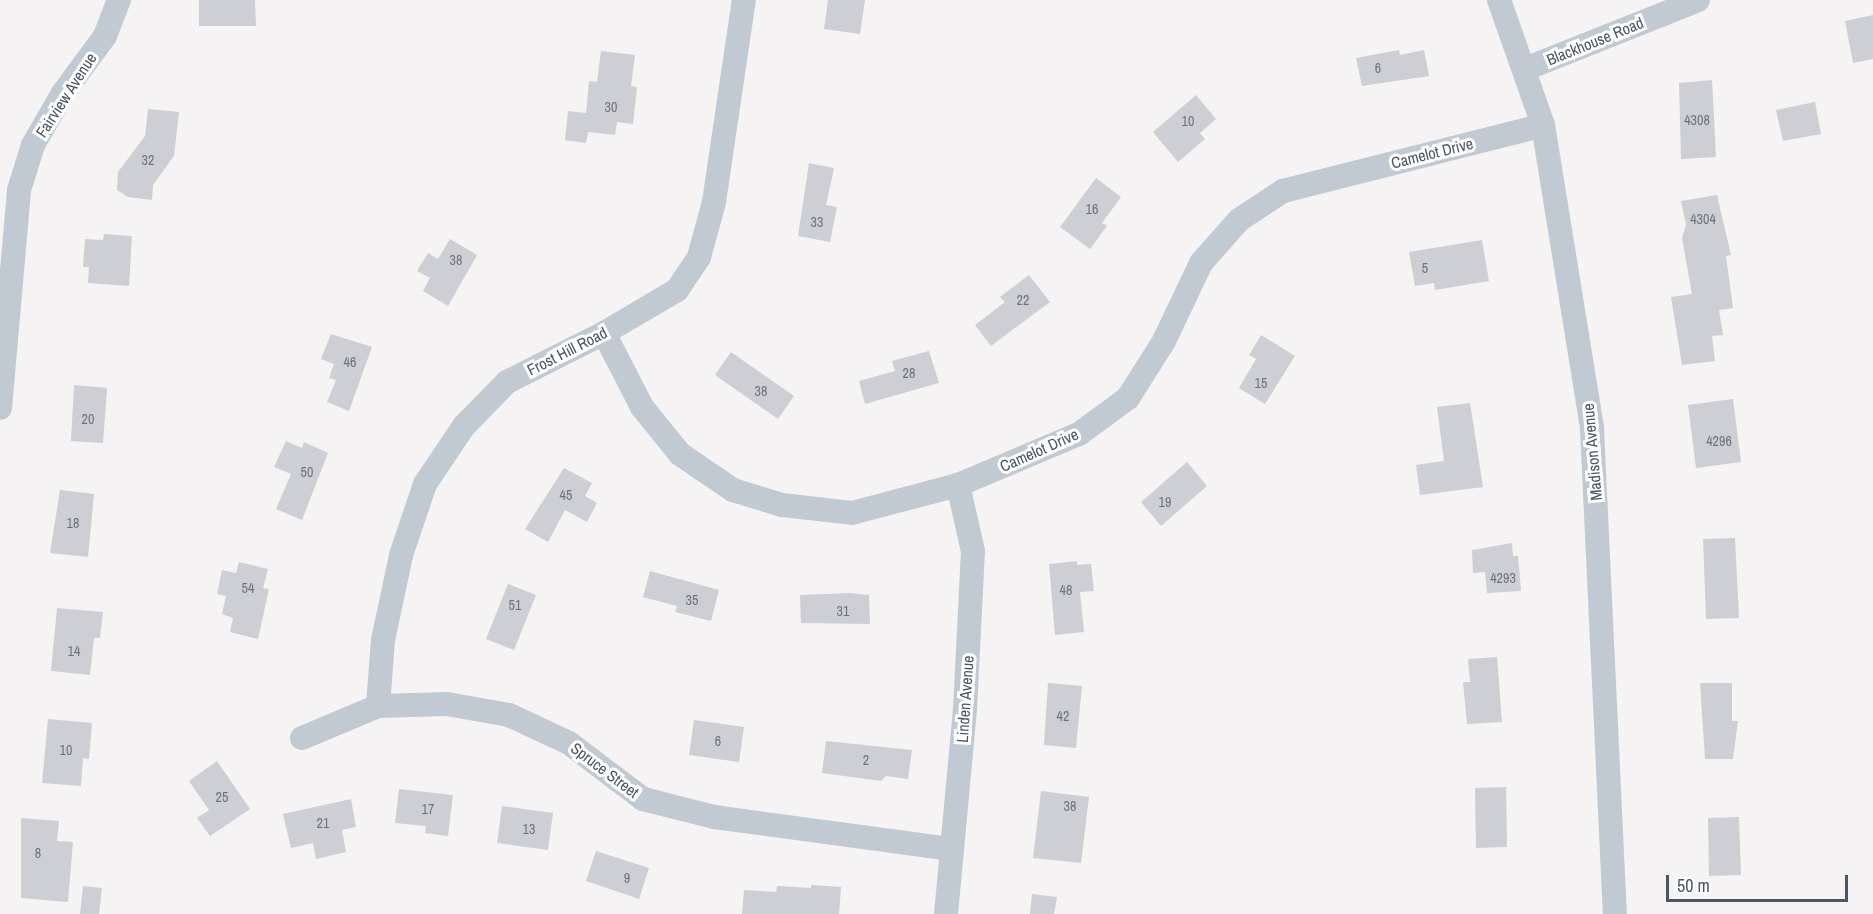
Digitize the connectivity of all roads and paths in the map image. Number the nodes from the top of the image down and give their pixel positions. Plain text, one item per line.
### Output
1 (119, 0) edge
2 (744, 0) edge
3 (1499, 0) edge
4 (1698, 0) edge
5 (1525, 69) junction
6 (1543, 125) junction
7 (604, 333) junction
8 (2, 374) edge
9 (0, 408) edge
10 (958, 485) junction
11 (378, 706) junction
12 (302, 738) dead end
13 (952, 849) junction
14 (946, 914) edge
15 (1615, 914) edge

1 - 8 street, Fairview Avenue
2 - 7 street, Frost Hill Road
3 - 5 street, Madison Avenue
4 - 5 street, Blackhouse Road
5 - 6 street, Madison Avenue
6 - 10 street, Camelot Drive
6 - 15 street, Madison Avenue
7 - 10 street, Camelot Drive
7 - 11 street, Frost Hill Road
8 - 9 street, Fairview Avenue
10 - 13 street, Linden Avenue
11 - 12 street, Spruce Street
11 - 13 street, Spruce Street
13 - 14 street, Linden Avenue

